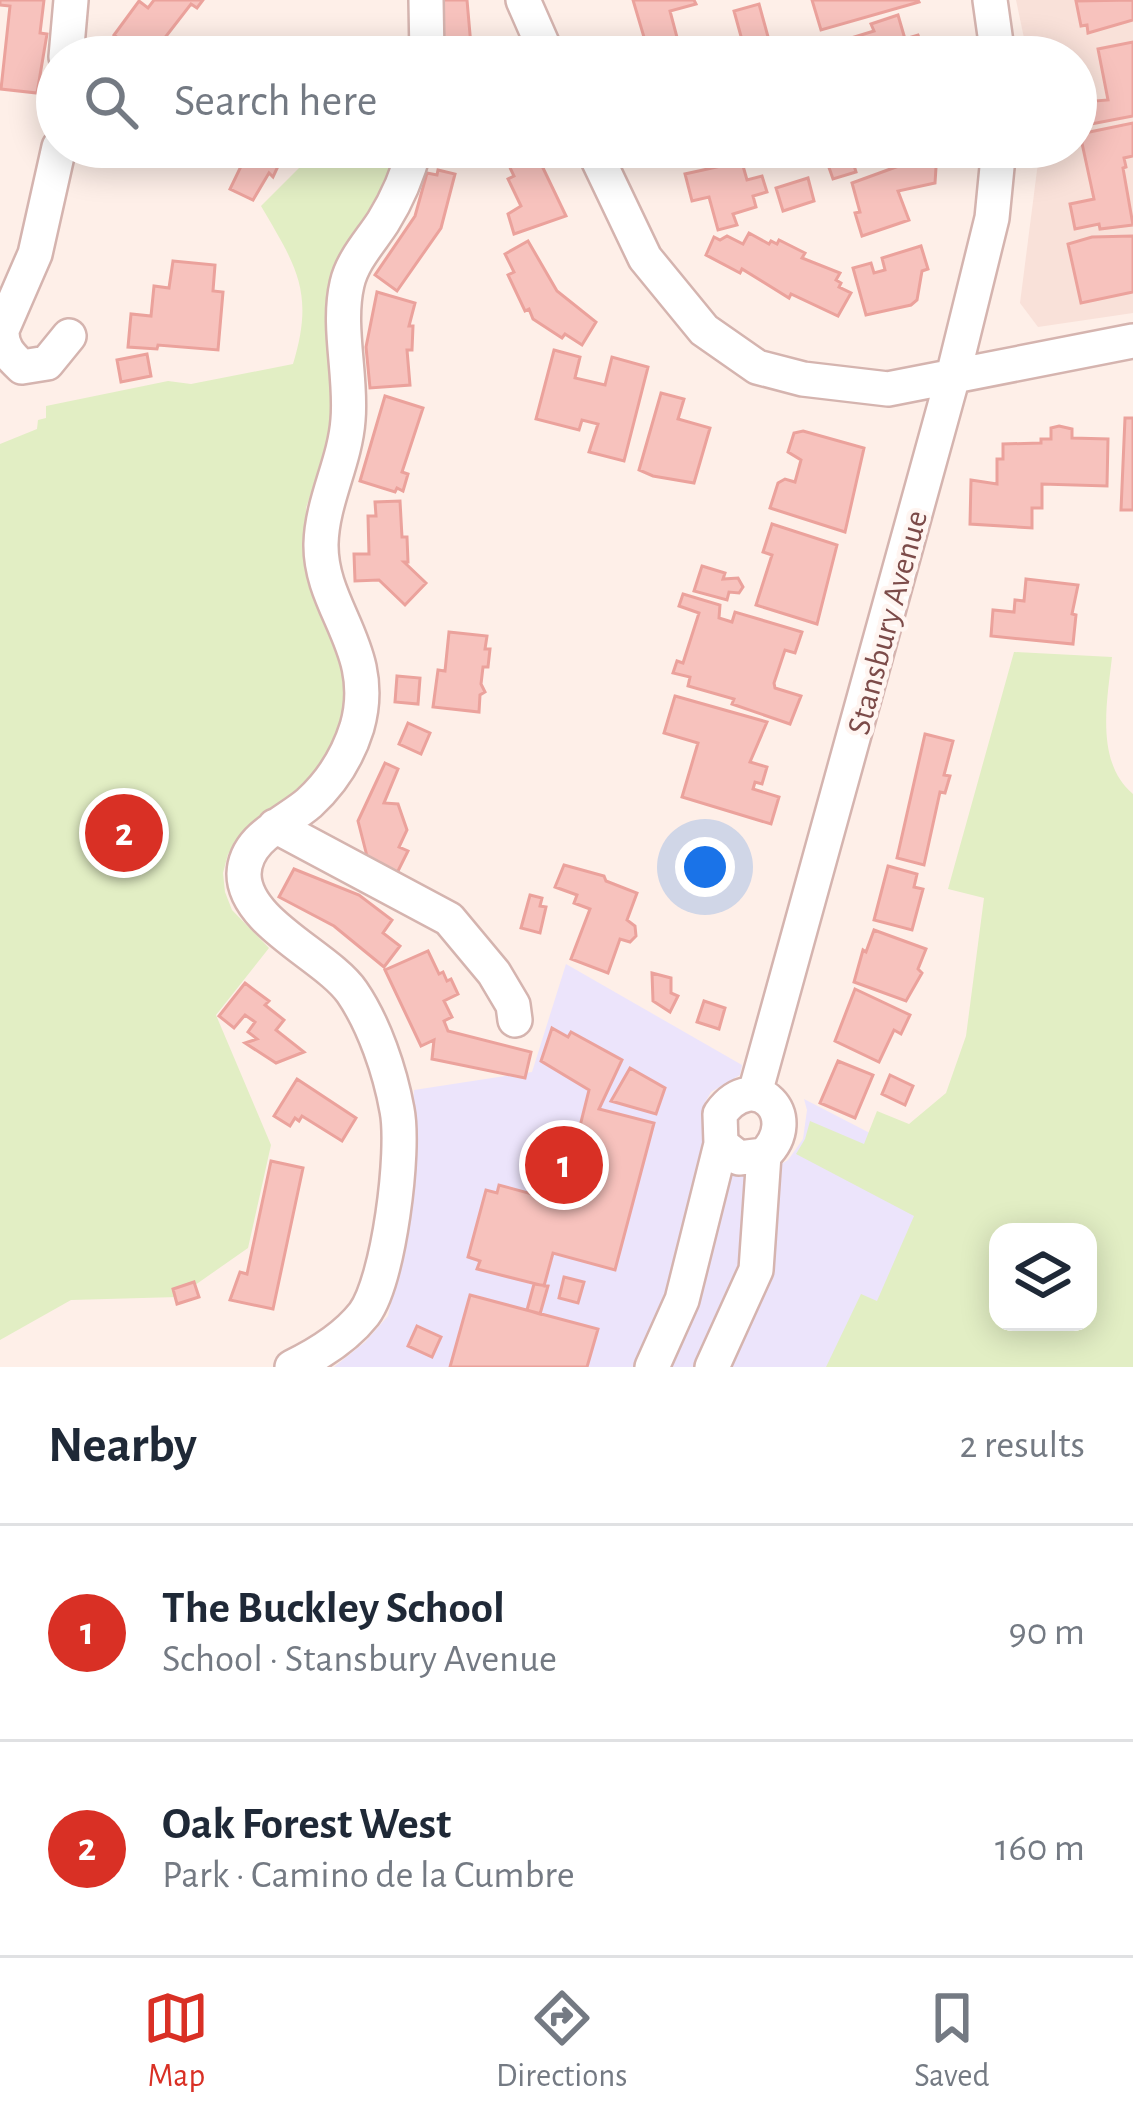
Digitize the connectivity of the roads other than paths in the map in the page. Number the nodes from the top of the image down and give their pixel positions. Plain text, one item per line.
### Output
1 (71, 0) edge
2 (426, 0) edge
3 (523, 0) edge
4 (990, 0) edge
5 (68, 36) edge
6 (427, 36) edge
7 (539, 36) edge
8 (995, 36) edge
9 (54, 168) edge
10 (409, 168) edge
11 (602, 168) edge
12 (997, 168) edge
13 (69, 336) dead end
14 (1133, 341) edge
15 (952, 376) junction
16 (275, 826) junction
17 (515, 1020) dead end
18 (754, 1093) junction
19 (721, 1144) junction
20 (764, 1155) junction
21 (292, 1367) edge
22 (652, 1367) edge
23 (712, 1367) edge

1 - 5 street
2 - 6 street
3 - 7 street
4 - 8 street
9 - 13 street
10 - 16 street
11 - 15 street
12 - 15 street, Stansbury Avenue
14 - 15 street
15 - 18 street, Stansbury Avenue
16 - 17 street
16 - 21 street
18 - 19 street, Stansbury Avenue
18 - 20 street
19 - 20 street
19 - 22 street
20 - 23 street

